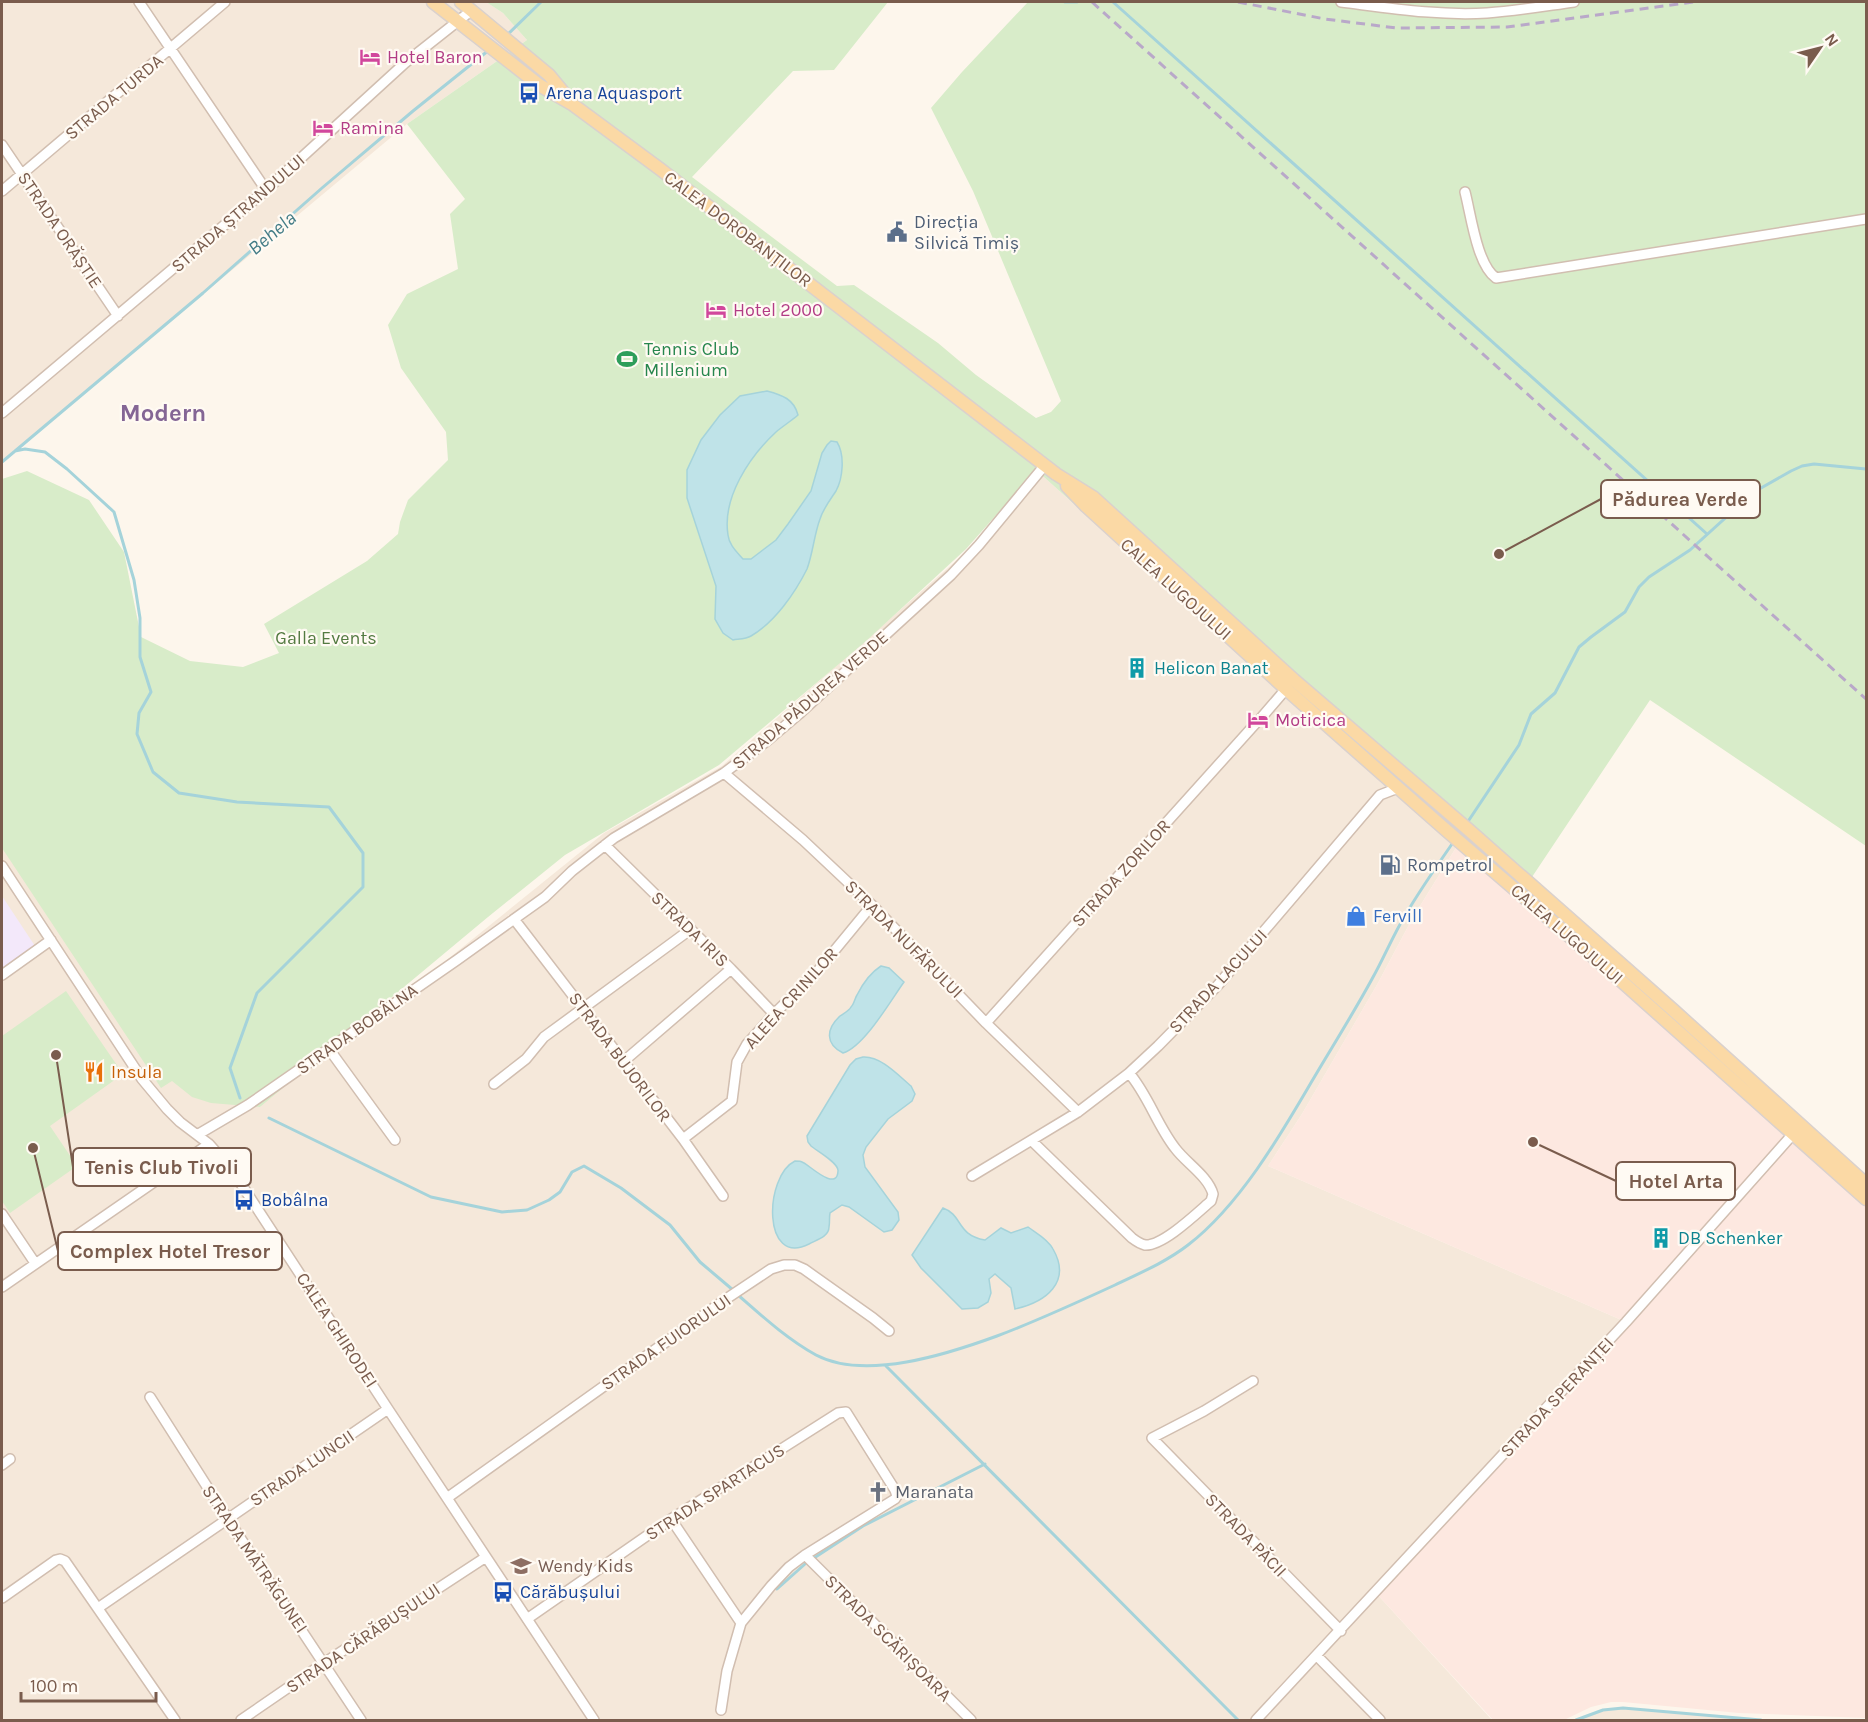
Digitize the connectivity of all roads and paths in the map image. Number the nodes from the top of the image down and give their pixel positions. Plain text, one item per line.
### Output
1 (139, 2) edge
2 (225, 2) edge
3 (433, 2) edge
4 (461, 2) edge
5 (1341, 2) edge
6 (1574, 2) edge
7 (472, 10) junction
8 (458, 22) junction
9 (170, 49) junction
10 (572, 104) junction
11 (2, 145) edge
12 (22, 174) junction
13 (266, 190) junction
14 (2, 191) edge
15 (1465, 192) dead end
16 (1866, 219) edge
17 (118, 316) junction
18 (2, 413) edge
19 (1045, 465) junction
20 (1056, 474) junction
21 (1286, 689) junction
22 (724, 773) junction
23 (1381, 773) junction
24 (1398, 788) junction
25 (1380, 795) junction
26 (605, 845) junction
27 (2, 866) edge
28 (872, 905) junction
29 (514, 919) junction
30 (691, 929) junction
31 (51, 940) junction
32 (732, 969) junction
33 (2, 975) edge
34 (584, 1008) junction
35 (774, 1014) junction
36 (986, 1023) junction
37 (329, 1049) junction
38 (624, 1061) junction
39 (1128, 1072) junction
40 (494, 1084) dead end
41 (1078, 1112) junction
42 (1793, 1134) junction
43 (197, 1135) junction
44 (683, 1139) junction
45 (395, 1140) dead end
46 (1032, 1142) junction
47 (209, 1144) junction
48 (972, 1176) dead end
49 (1866, 1184) edge
50 (723, 1196) dead end
51 (1866, 1199) edge
52 (3, 1220) edge
53 (35, 1263) junction
54 (2, 1287) edge
55 (889, 1331) dead end
56 (1254, 1380) dead end
57 (150, 1397) dead end
58 (388, 1409) junction
59 (447, 1498) junction
60 (227, 1518) junction
61 (671, 1519) junction
62 (805, 1555) junction
63 (486, 1557) junction
64 (2, 1598) edge
65 (98, 1608) junction
66 (527, 1619) junction
67 (741, 1623) junction
68 (1341, 1631) junction
69 (1317, 1656) junction
70 (324, 1663) junction
71 (721, 1710) dead end
72 (175, 1720) edge
73 (241, 1720) edge
74 (361, 1720) edge
75 (594, 1720) edge
76 (970, 1720) edge
77 (1258, 1720) edge
78 (1380, 1720) edge

1 - 9 street
2 - 9 street, STRADA TURDA
3 - 8 main road, CALEA DOROBANȚILOR
4 - 7 main road, CALEA DOROBANȚILOR
5 - 6 street
7 - 8 street, STRADA ȘTRANDULUI
7 - 10 main road, CALEA DOROBANȚILOR
8 - 10 main road, CALEA DOROBANȚILOR
8 - 13 street, STRADA ȘTRANDULUI
9 - 12 street, STRADA TURDA
9 - 13 street
10 - 19 main road, CALEA DOROBANȚILOR
11 - 12 street, STRADA ORĂȘTIE
12 - 14 street, STRADA TURDA
12 - 17 street, STRADA ORĂȘTIE
13 - 17 street, STRADA ȘTRANDULUI
15 - 16 street
17 - 18 street, STRADA ȘTRANDULUI
19 - 20 main road, CALEA LUGOJULUI
19 - 22 street, STRADA PĂDUREA VERDE
20 - 21 main road, CALEA LUGOJULUI
20 - 49 main road, CALEA LUGOJULUI
21 - 23 main road, CALEA LUGOJULUI
21 - 36 street, STRADA ZORILOR
22 - 26 street, STRADA PĂDUREA VERDE
22 - 28 street, STRADA NUFĂRULUI
23 - 24 main road, CALEA LUGOJULUI
23 - 25 street
24 - 25 street, STRADA LACULUI
24 - 42 main road, CALEA LUGOJULUI
25 - 39 street, STRADA LACULUI
26 - 29 street, STRADA PĂDUREA VERDE
26 - 30 street, STRADA IRIS
27 - 31 street, CALEA GHIRODEI
28 - 35 street, ALEEA CRINILOR
28 - 36 street, STRADA NUFĂRULUI
29 - 34 street, STRADA BUJORILOR
29 - 37 street, STRADA BOBÂLNA
30 - 32 street, STRADA IRIS
30 - 34 street
31 - 33 street
31 - 43 street, CALEA GHIRODEI
32 - 35 street, STRADA IRIS
32 - 38 street
34 - 38 street, STRADA BUJORILOR
34 - 40 street
35 - 44 street, ALEEA CRINILOR
36 - 41 street, STRADA NUFĂRULUI
37 - 43 street, STRADA BOBÂLNA
37 - 45 street
38 - 44 street, STRADA BUJORILOR
39 - 41 street, STRADA LACULUI
39 - 46 street
41 - 46 street, STRADA LACULUI
42 - 51 main road, CALEA LUGOJULUI
42 - 68 street, STRADA SPERANȚEI
43 - 47 street, CALEA GHIRODEI
44 - 50 street, STRADA BUJORILOR
46 - 48 street, STRADA LACULUI
47 - 53 street
47 - 58 street, CALEA GHIRODEI
52 - 53 street
53 - 54 street
55 - 59 street, STRADA FUIORULUI
56 - 68 street, STRADA PĂCII
57 - 60 street, STRADA MĂTRĂGUNEI
58 - 59 street, CALEA GHIRODEI
58 - 60 street, STRADA LUNCII
59 - 63 street, CALEA GHIRODEI
60 - 65 street, STRADA LUNCII
60 - 70 street, STRADA MĂTRĂGUNEI
61 - 62 street, STRADA SPARTACUS
61 - 66 street, STRADA SPARTACUS
61 - 67 street
62 - 67 street
62 - 76 street, STRADA SCĂRIȘOARA
63 - 66 street, CALEA GHIRODEI
63 - 70 street, STRADA CĂRĂBUȘULUI
64 - 65 street
65 - 72 street
66 - 75 street, CALEA GHIRODEI
67 - 71 street
68 - 69 street, STRADA SPERANȚEI
69 - 77 street, STRADA SPERANȚEI
69 - 78 street
70 - 73 street, STRADA CĂRĂBUȘULUI
70 - 74 street, STRADA MĂTRĂGUNEI

